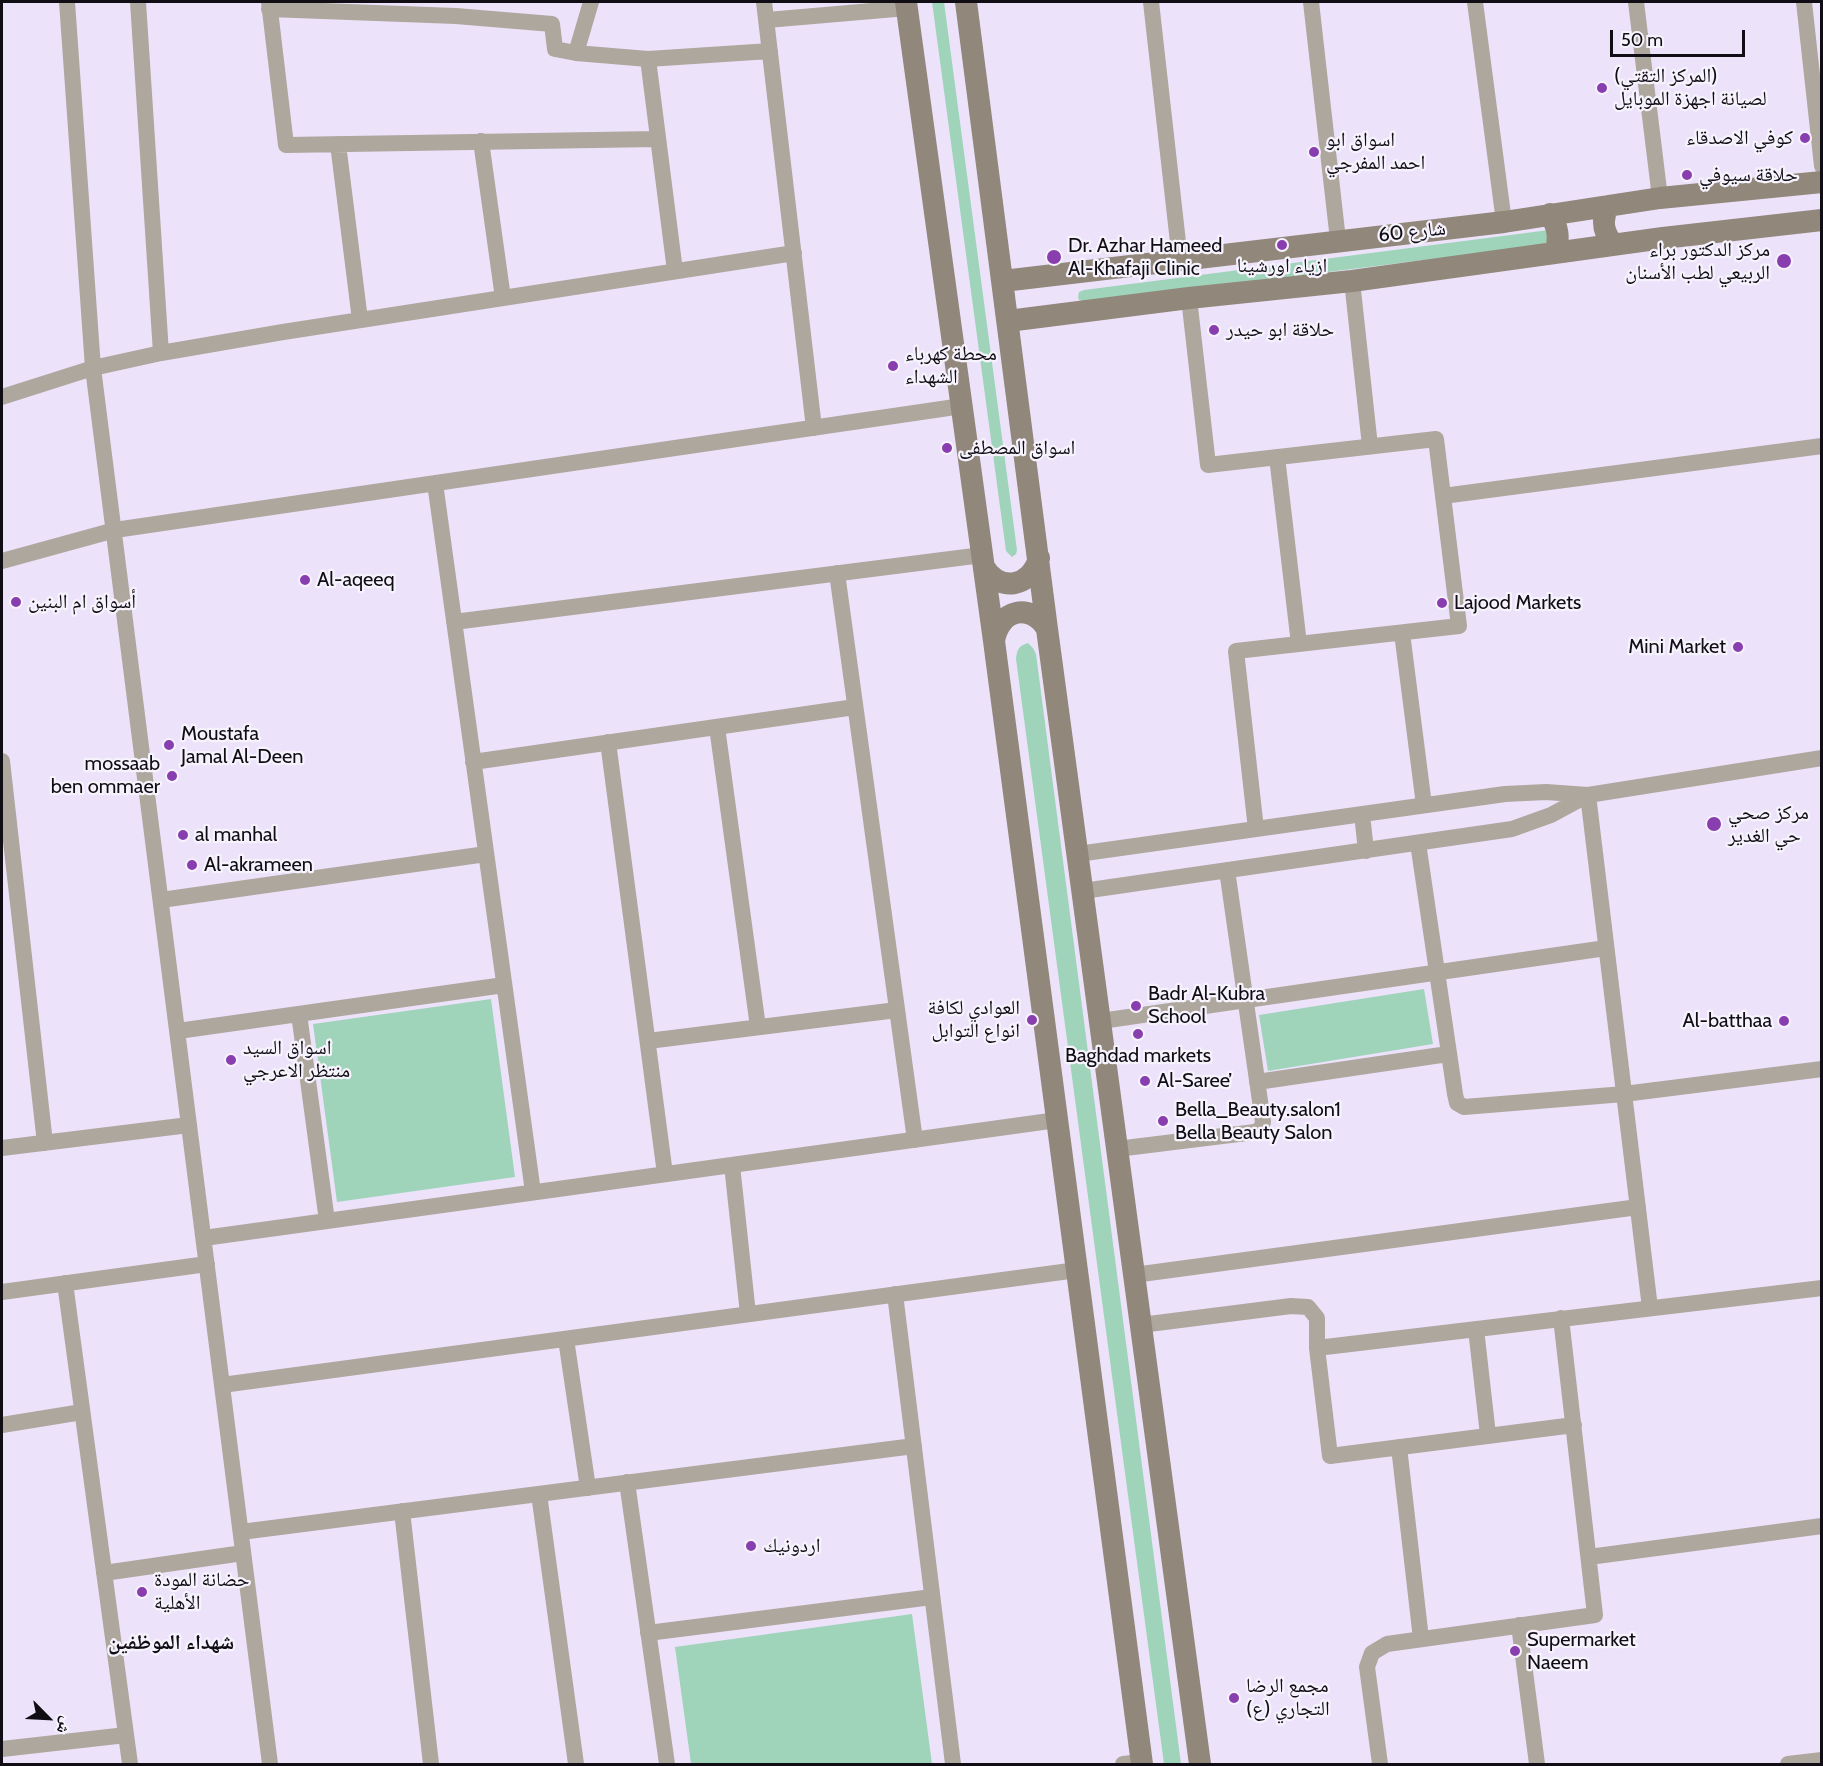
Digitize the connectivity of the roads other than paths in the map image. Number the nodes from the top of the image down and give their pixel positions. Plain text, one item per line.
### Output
1 (66, 2) edge
2 (138, 2) edge
3 (591, 2) edge
4 (764, 2) edge
5 (966, 2) edge
6 (1151, 2) edge
7 (1311, 2) edge
8 (1475, 2) edge
9 (1636, 2) edge
10 (1804, 2) edge
11 (269, 5) edge
12 (907, 5) edge
13 (767, 20) junction
14 (770, 51) junction
15 (576, 53) junction
16 (648, 59) junction
17 (657, 139) junction
18 (481, 141) junction
19 (338, 144) junction
20 (1821, 166) edge
21 (1821, 182) edge
22 (1660, 198) junction
23 (1608, 206) junction
24 (1550, 214) junction
25 (1821, 220) edge
26 (1504, 222) junction
27 (1338, 240) junction
28 (1614, 245) junction
29 (794, 253) junction
30 (1555, 253) junction
31 (1180, 260) junction
32 (675, 271) junction
33 (1077, 272) junction
34 (1003, 281) junction
35 (1352, 281) junction
36 (503, 298) junction
37 (1189, 298) junction
38 (1081, 312) junction
39 (360, 320) junction
40 (1008, 321) junction
41 (162, 352) junction
42 (93, 368) junction
43 (2, 397) edge
44 (962, 406) junction
45 (814, 428) junction
46 (1370, 446) junction
47 (1821, 446) edge
48 (1277, 457) junction
49 (435, 483) junction
50 (1443, 496) junction
51 (114, 530) junction
52 (1039, 558) junction
53 (2, 561) edge
54 (983, 561) junction
55 (837, 573) junction
56 (454, 622) junction
57 (1047, 629) junction
58 (1402, 633) junction
59 (994, 641) junction
60 (1299, 644) junction
61 (855, 707) junction
62 (717, 727) junction
63 (608, 742) junction
64 (1821, 758) edge
65 (2, 761) edge
66 (473, 762) junction
67 (1588, 795) junction
68 (1424, 806) junction
69 (1362, 814) junction
70 (1256, 829) junction
71 (1418, 843) junction
72 (1366, 850) junction
73 (486, 854) junction
74 (1078, 854) junction
75 (1227, 870) junction
76 (1083, 891) junction
77 (161, 900) junction
78 (1606, 948) junction
79 (1438, 972) junction
80 (504, 985) junction
81 (1244, 1000) junction
82 (897, 1010) junction
83 (299, 1014) junction
84 (1101, 1021) junction
85 (758, 1027) junction
86 (178, 1032) junction
87 (648, 1041) junction
88 (1448, 1054) junction
89 (1821, 1069) edge
90 (1257, 1082) junction
91 (1624, 1094) junction
92 (1057, 1120) junction
93 (189, 1125) junction
94 (915, 1140) junction
95 (45, 1143) junction
96 (2, 1148) edge
97 (1117, 1149) junction
98 (732, 1165) junction
99 (665, 1174) junction
100 (533, 1192) junction
101 (1638, 1207) junction
102 (327, 1221) junction
103 (204, 1238) junction
104 (207, 1264) junction
105 (1077, 1270) junction
106 (1134, 1275) junction
107 (65, 1283) junction
108 (1821, 1288) edge
109 (2, 1292) edge
110 (895, 1294) junction
111 (1650, 1308) junction
112 (748, 1314) junction
113 (1562, 1318) junction
114 (1141, 1325) junction
115 (1476, 1329) junction
116 (566, 1339) junction
117 (1317, 1348) junction
118 (222, 1385) junction
119 (82, 1413) junction
120 (2, 1425) edge
121 (1574, 1425) junction
122 (1488, 1435) junction
123 (914, 1446) junction
124 (1399, 1447) junction
125 (627, 1482) junction
126 (588, 1488) junction
127 (539, 1494) junction
128 (402, 1511) junction
129 (1821, 1526) edge
130 (241, 1532) junction
131 (243, 1553) junction
132 (1589, 1557) junction
133 (104, 1573) junction
134 (933, 1597) junction
135 (1519, 1625) junction
136 (648, 1633) junction
137 (1421, 1639) junction
138 (126, 1736) junction
139 (2, 1749) edge
140 (1821, 1760) edge
141 (130, 1764) edge
142 (270, 1764) edge
143 (431, 1764) edge
144 (576, 1764) edge
145 (666, 1764) edge
146 (953, 1764) edge
147 (1135, 1764) edge
148 (1200, 1764) edge
149 (1380, 1764) edge
150 (1537, 1764) edge
151 (1788, 1764) edge

1 - 42 street
2 - 41 street
3 - 15 street
4 - 13 street
5 - 34 main road
6 - 31 street
7 - 27 street
8 - 26 street
9 - 22 street
10 - 20 street
11 - 15 street
11 - 19 street
12 - 13 street
12 - 44 main road
13 - 14 street
14 - 16 street
14 - 29 street
15 - 16 street
16 - 17 street
17 - 18 street
17 - 32 street
18 - 19 street
18 - 36 street
19 - 39 street
21 - 22 main road, شارع 60
22 - 23 main road, شارع 60
23 - 24 main road, شارع 60
23 - 28 main road
24 - 26 main road, شارع 60
24 - 30 main road
25 - 28 main road, شارع 60
26 - 27 main road, شارع 60
27 - 31 main road, شارع 60
28 - 30 main road, شارع 60
29 - 32 street
29 - 45 street
30 - 35 main road, شارع 60
31 - 33 main road, شارع 60
32 - 36 street
33 - 34 main road, شارع 60
33 - 38 main road
34 - 40 main road
35 - 37 main road, شارع 60
35 - 46 street
36 - 39 street
37 - 38 main road, شارع 60
37 - 48 street
38 - 40 main road, شارع 60
39 - 41 street
40 - 52 main road
41 - 42 street
42 - 43 street
42 - 51 street
44 - 45 street
44 - 54 main road
45 - 49 street
46 - 48 street
46 - 50 street
47 - 50 street
48 - 60 street
49 - 51 street
49 - 56 street
50 - 58 street
51 - 53 street
51 - 77 street
52 - 54 main road
52 - 57 main road
54 - 55 street
54 - 59 main road
55 - 56 street
55 - 61 street
56 - 66 street
57 - 59 main road
57 - 74 main road
58 - 60 street
58 - 68 street
59 - 92 main road
60 - 70 street
61 - 62 street
61 - 82 street
62 - 63 street
62 - 85 street
63 - 66 street
63 - 87 street
64 - 67 street
65 - 95 street
66 - 73 street
67 - 68 street
67 - 71 street
67 - 78 street
68 - 69 street
69 - 70 street
69 - 72 street
70 - 74 street
71 - 72 street
71 - 79 street
72 - 75 street
73 - 77 street
73 - 80 street
74 - 76 main road
75 - 76 street
75 - 81 street
76 - 84 main road
77 - 86 street
78 - 79 street
78 - 91 street
79 - 81 street
79 - 88 street
80 - 83 street
80 - 100 street
81 - 84 street
81 - 90 street
82 - 85 street
82 - 94 street
83 - 86 street
83 - 102 street
84 - 97 main road
85 - 87 street
86 - 93 street
87 - 99 street
88 - 90 street
88 - 91 street
89 - 91 street
90 - 97 street
91 - 101 street
92 - 94 street
92 - 105 main road
93 - 95 street
93 - 103 street
94 - 98 street
95 - 96 street
97 - 106 main road
98 - 99 street
98 - 112 street
99 - 100 street
100 - 102 street
101 - 106 street
101 - 111 street
102 - 103 street
103 - 104 street
104 - 107 street
104 - 118 street
105 - 110 street
105 - 147 main road
106 - 114 main road
107 - 109 street
107 - 119 street
108 - 111 street
110 - 112 street
110 - 123 street
111 - 113 street
112 - 116 street
113 - 115 street
113 - 121 street
114 - 117 street
114 - 148 main road
115 - 117 street
115 - 122 street
116 - 118 street
116 - 126 street
117 - 124 street
118 - 130 street
119 - 120 street
119 - 133 street
121 - 122 street
121 - 132 street
122 - 124 street
123 - 125 street
123 - 134 street
124 - 137 street
125 - 126 street
125 - 136 street
126 - 127 street
127 - 128 street
127 - 144 street
128 - 130 street
128 - 143 street
129 - 132 street
130 - 131 street
131 - 133 street
131 - 142 street
132 - 135 street
133 - 138 street
134 - 136 street
134 - 146 street
135 - 137 street
135 - 150 street
136 - 145 street
137 - 149 street
138 - 139 street
138 - 141 street
140 - 151 street

